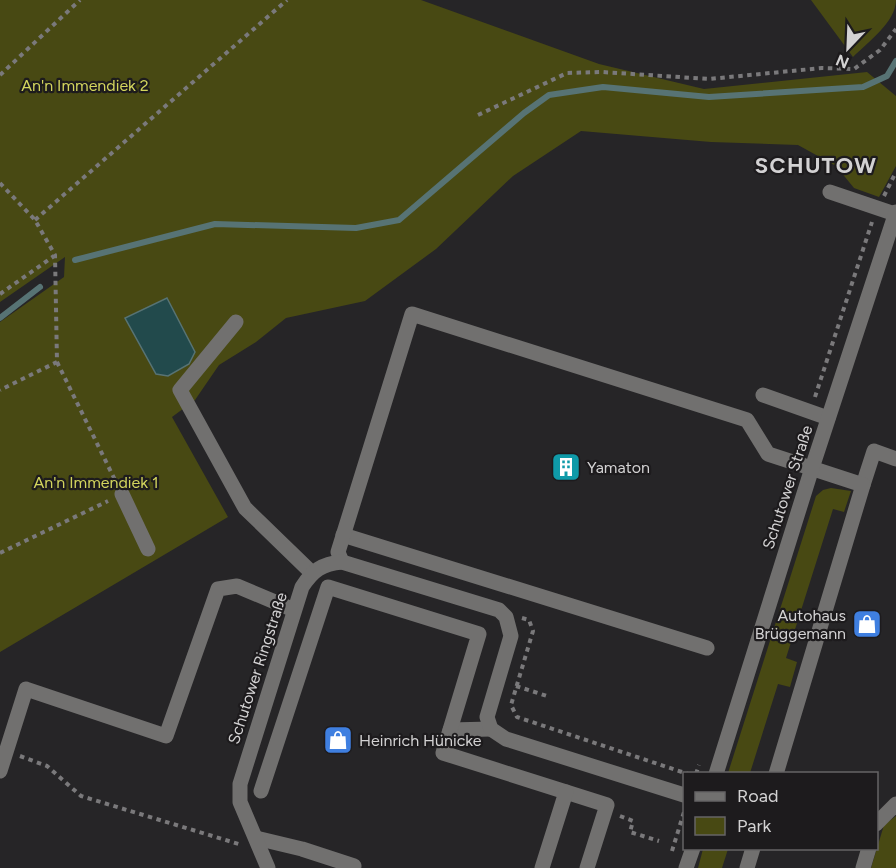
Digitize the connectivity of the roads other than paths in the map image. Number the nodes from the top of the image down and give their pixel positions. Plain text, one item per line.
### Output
1 (830, 192) dead end
2 (896, 213) edge
3 (236, 322) dead end
4 (763, 395) dead end
5 (828, 418) junction
6 (896, 459) edge
7 (812, 468) junction
8 (863, 484) junction
9 (122, 494) road end
10 (343, 535) junction
11 (148, 549) dead end
12 (342, 562) junction
13 (312, 573) junction
14 (294, 610) junction
15 (707, 648) dead end
16 (492, 729) junction
17 (450, 730) junction
18 (0, 771) edge
19 (717, 772) edge
20 (777, 772) edge
21 (261, 791) dead end
22 (566, 792) junction
23 (683, 795) edge
24 (896, 804) edge
25 (878, 822) edge
26 (259, 845) junction
27 (693, 850) edge
28 (753, 850) edge
29 (869, 850) edge
30 (268, 868) edge
31 (353, 868) edge
32 (542, 868) edge
33 (587, 868) edge
34 (686, 868) edge
35 (747, 868) edge
36 (863, 868) edge

1 - 2 street
2 - 5 street, Schutower Straße
3 - 13 street
4 - 5 street
5 - 7 street, Schutower Straße
6 - 8 street
7 - 8 street
7 - 10 street
7 - 19 street, Schutower Straße
8 - 20 street
9 - 11 street
10 - 12 street
10 - 15 street
12 - 13 street
12 - 16 street
13 - 14 street, Schutower Ringstraße
14 - 18 street
14 - 26 street, Schutower Ringstraße
16 - 17 street
16 - 23 street
17 - 21 street
17 - 22 street
22 - 32 street
22 - 33 street
24 - 25 street
26 - 30 street, Schutower Ringstraße
26 - 31 street
27 - 34 street
28 - 35 street
29 - 36 street

